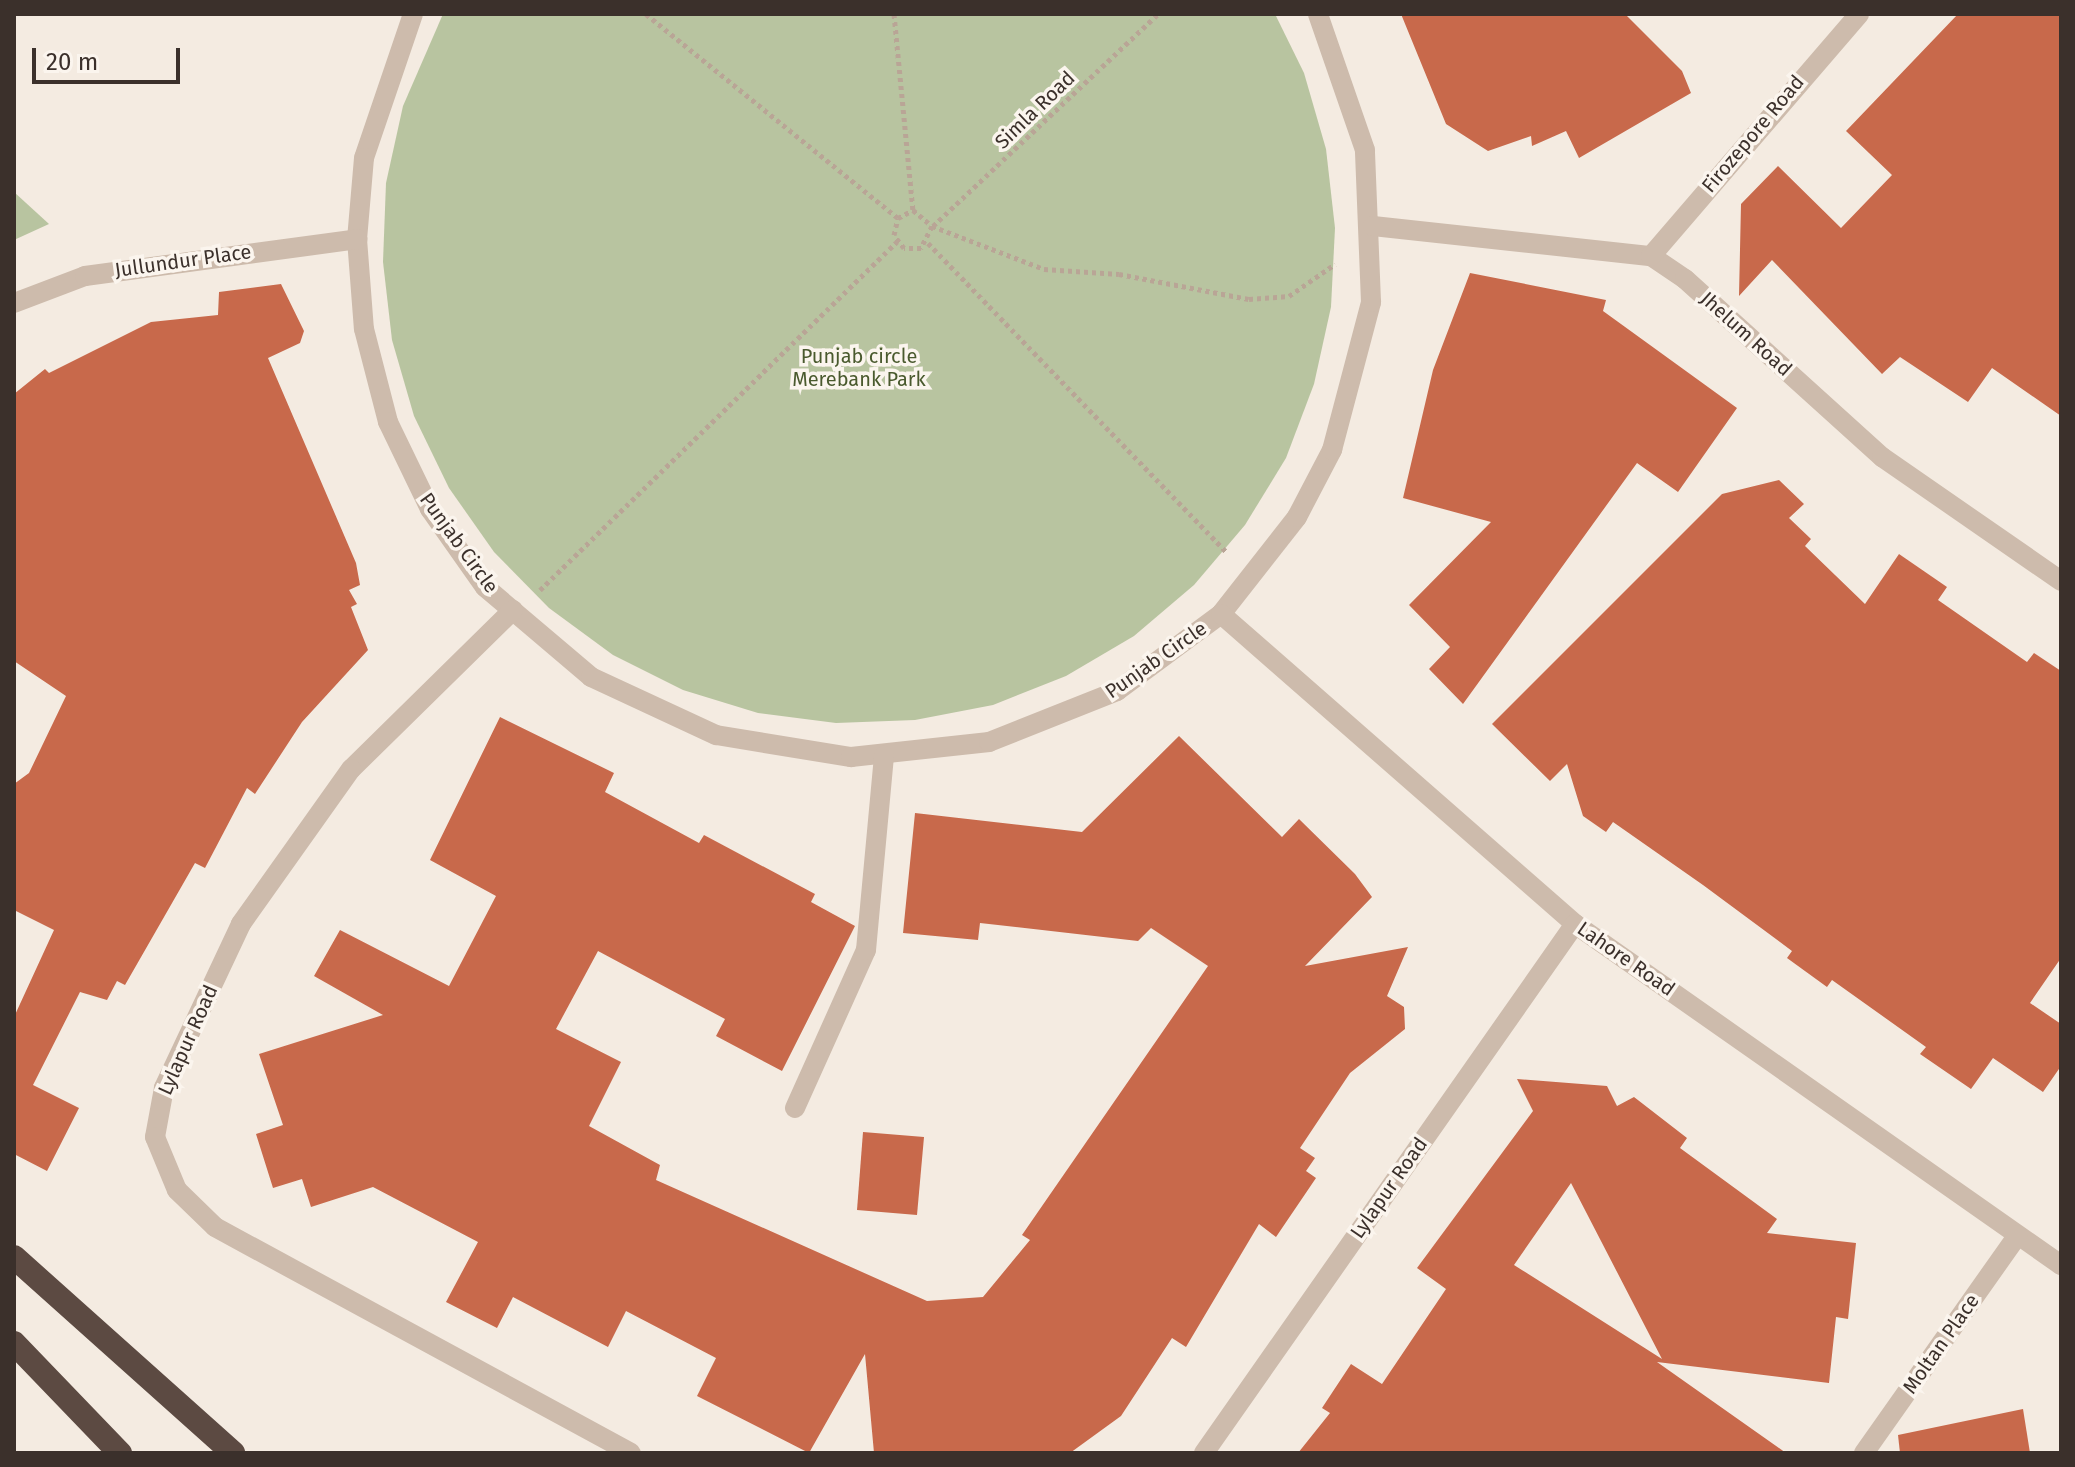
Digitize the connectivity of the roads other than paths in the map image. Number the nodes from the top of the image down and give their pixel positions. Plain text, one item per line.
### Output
1 (413, 14) edge
2 (1318, 14) edge
3 (1859, 14) edge
4 (1373, 226) junction
5 (357, 239) junction
6 (1651, 256) junction
7 (14, 303) edge
8 (2061, 581) edge
9 (513, 610) junction
10 (1221, 614) junction
11 (884, 756) junction
12 (1575, 924) junction
13 (795, 1108) dead end
14 (2017, 1236) junction
15 (14, 1257) edge
16 (2061, 1265) edge
17 (14, 1343) edge
18 (120, 1453) edge
19 (233, 1453) edge
20 (631, 1453) edge
21 (1204, 1453) edge
22 (1864, 1453) edge

1 - 5 street, Punjab Circle
2 - 4 street, Punjab Circle
3 - 6 street, Firozepore Road
4 - 6 street, Jhelum Road
4 - 10 street, Punjab Circle
5 - 7 street, Jullundur Place
5 - 9 street, Punjab Circle
6 - 8 street, Jhelum Road
9 - 11 street, Punjab Circle
9 - 20 street, Lylapur Road
10 - 11 street, Punjab Circle
10 - 12 street, Lahore Road
11 - 13 street
12 - 14 street, Lahore Road
12 - 21 street, Lylapur Road
14 - 16 street, Lahore Road
14 - 22 street, Moltan Place
15 - 19 highway
17 - 18 highway

